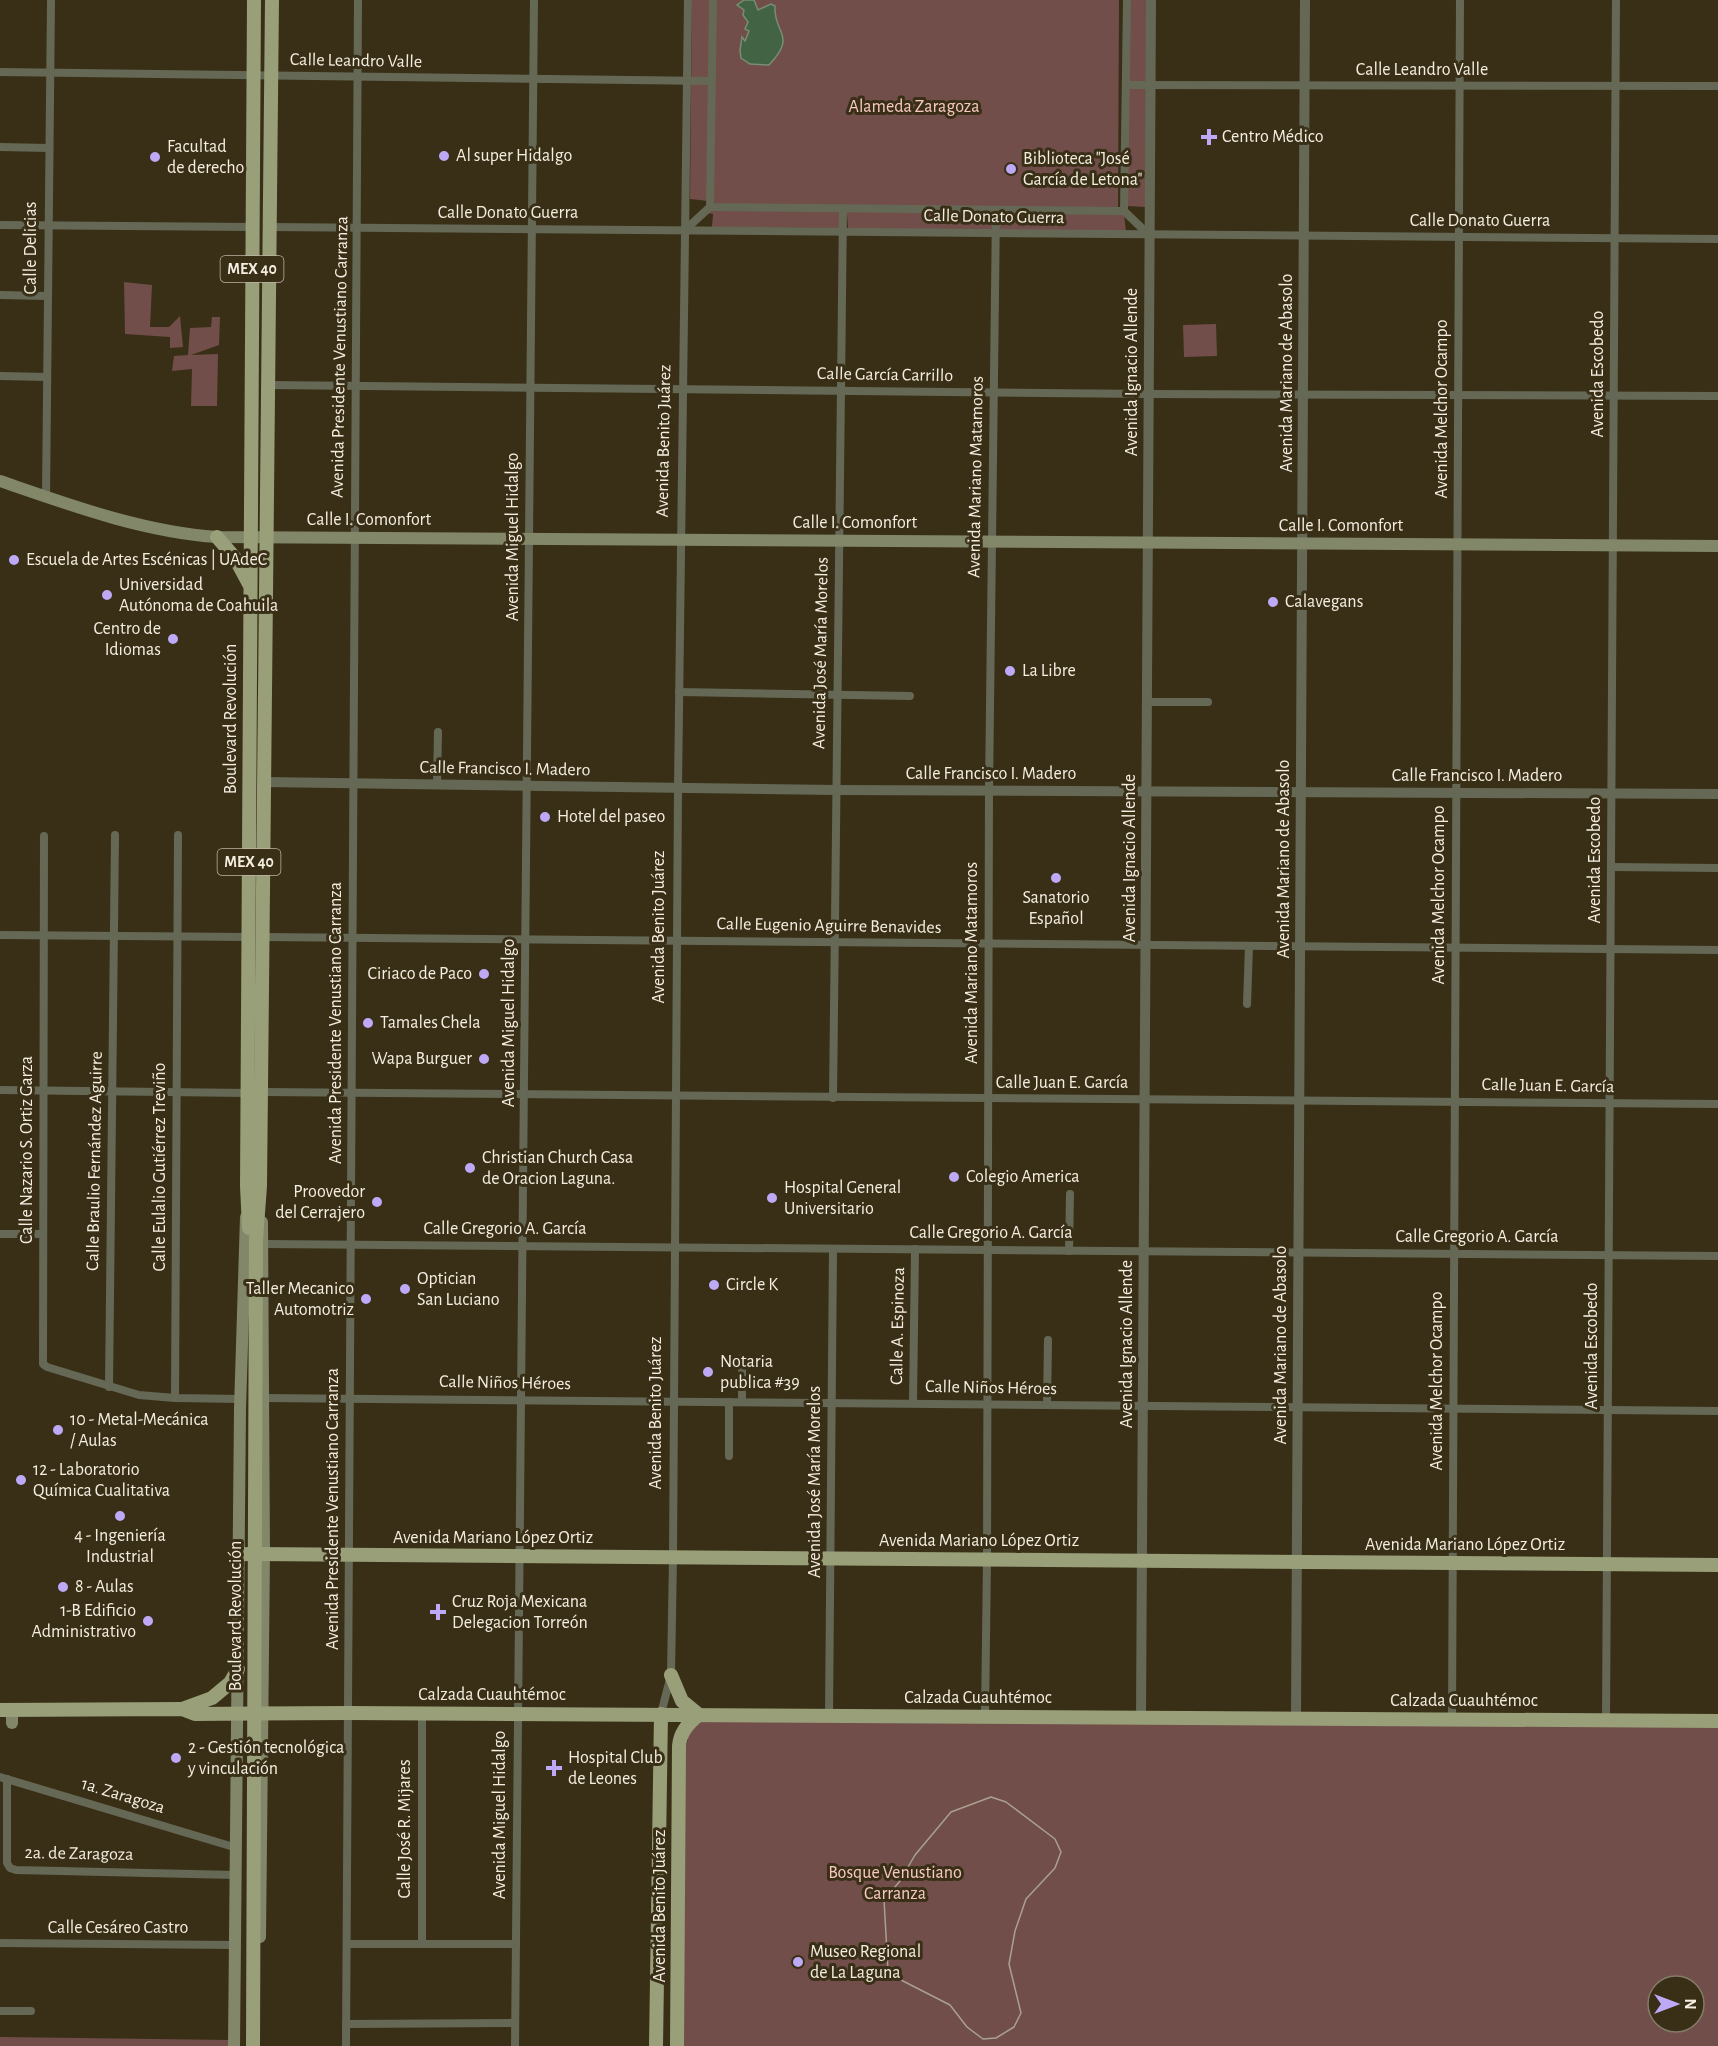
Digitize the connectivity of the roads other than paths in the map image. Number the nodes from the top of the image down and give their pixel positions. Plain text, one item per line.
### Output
1 (51, 0) edge
2 (254, 0) edge
3 (272, 0) edge
4 (358, 0) edge
5 (534, 0) edge
6 (688, 0) edge
7 (713, 0) edge
8 (1127, 0) edge
9 (1151, 0) edge
10 (1305, 0) edge
11 (1460, 0) edge
12 (1616, 0) edge
13 (0, 72) edge
14 (50, 73) junction
15 (253, 76) junction
16 (272, 76) junction
17 (358, 77) junction
18 (533, 79) junction
19 (687, 81) junction
20 (712, 81) junction
21 (1150, 85) junction
22 (1126, 86) junction
23 (1305, 86) junction
24 (1616, 86) junction
25 (1718, 86) edge
26 (1460, 87) junction
27 (0, 147) edge
28 (48, 148) junction
29 (710, 207) junction
30 (843, 208) junction
31 (996, 210) junction
32 (1124, 211) junction
33 (0, 225) edge
34 (48, 226) junction
35 (252, 227) junction
36 (270, 227) junction
37 (357, 228) junction
38 (532, 230) junction
39 (685, 230) junction
40 (843, 232) junction
41 (996, 233) junction
42 (1149, 235) junction
43 (1305, 236) junction
44 (1459, 238) junction
45 (1615, 239) junction
46 (1718, 239) edge
47 (0, 296) edge
48 (47, 296) junction
49 (0, 376) edge
50 (46, 377) junction
51 (268, 385) junction
52 (356, 386) junction
53 (531, 388) junction
54 (683, 389) junction
55 (841, 391) junction
56 (994, 392) junction
57 (1149, 394) junction
58 (1303, 394) junction
59 (1458, 395) junction
60 (1614, 395) junction
61 (1718, 396) edge
62 (0, 481) edge
63 (46, 497) junction
64 (217, 537) junction
65 (251, 538) junction
66 (267, 538) junction
67 (355, 538) junction
68 (529, 539) junction
69 (681, 540) junction
70 (839, 541) junction
71 (992, 542) junction
72 (1148, 543) junction
73 (1302, 543) junction
74 (1458, 544) junction
75 (1613, 545) junction
76 (1718, 546) edge
77 (250, 586) junction
78 (679, 692) junction
79 (838, 694) junction
80 (910, 696) dead end
81 (1147, 702) junction
82 (1208, 702) dead end
83 (438, 732) dead end
84 (264, 782) junction
85 (354, 784) junction
86 (437, 784) junction
87 (527, 786) junction
88 (678, 788) junction
89 (836, 790) junction
90 (989, 790) junction
91 (1147, 791) junction
92 (1301, 791) junction
93 (1456, 792) junction
94 (1611, 793) junction
95 (1718, 794) edge
96 (115, 835) dead end
97 (178, 835) dead end
98 (44, 836) dead end
99 (1611, 867) junction
100 (1718, 868) edge
101 (0, 935) edge
102 (44, 935) junction
103 (114, 936) junction
104 (177, 936) junction
105 (248, 937) junction
106 (263, 937) junction
107 (353, 938) junction
108 (526, 940) junction
109 (677, 941) junction
110 (835, 942) junction
111 (989, 944) junction
112 (1146, 945) junction
113 (1249, 946) junction
114 (1300, 947) junction
115 (1456, 948) junction
116 (1611, 949) junction
117 (1718, 950) edge
118 (1247, 1004) dead end
119 (0, 1090) edge
120 (43, 1090) junction
121 (112, 1091) junction
122 (176, 1092) junction
123 (254, 1092) junction
124 (352, 1093) junction
125 (525, 1095) junction
126 (676, 1096) junction
127 (833, 1098) junction
128 (988, 1099) junction
129 (1145, 1100) junction
130 (1299, 1101) junction
131 (1455, 1102) junction
132 (1610, 1103) junction
133 (1718, 1104) edge
134 (254, 1186) junction
135 (1070, 1194) dead end
136 (0, 1234) edge
137 (43, 1234) junction
138 (263, 1244) junction
139 (351, 1245) junction
140 (524, 1246) junction
141 (675, 1247) junction
142 (833, 1249) junction
143 (915, 1249) junction
144 (988, 1250) junction
145 (1070, 1251) junction
146 (1144, 1251) junction
147 (1298, 1252) junction
148 (1454, 1254) junction
149 (1609, 1255) junction
150 (1718, 1256) edge
151 (1048, 1340) dead end
152 (742, 1358) dead end
153 (109, 1387) junction
154 (176, 1398) junction
155 (263, 1398) junction
156 (350, 1398) junction
157 (241, 1399) junction
158 (522, 1400) junction
159 (674, 1401) junction
160 (729, 1402) junction
161 (742, 1402) junction
162 (832, 1403) junction
163 (914, 1403) junction
164 (987, 1404) junction
165 (1047, 1405) junction
166 (1143, 1406) junction
167 (1298, 1407) junction
168 (1453, 1408) junction
169 (1608, 1410) junction
170 (1718, 1411) edge
171 (729, 1456) dead end
172 (239, 1554) junction
173 (264, 1554) junction
174 (349, 1555) junction
175 (521, 1556) junction
176 (673, 1557) junction
177 (831, 1558) junction
178 (987, 1559) junction
179 (1142, 1561) junction
180 (1297, 1562) junction
181 (1452, 1563) junction
182 (1607, 1564) junction
183 (1718, 1565) edge
184 (238, 1669) junction
185 (671, 1675) junction
186 (182, 1709) junction
187 (349, 1713) junction
188 (422, 1713) junction
189 (8, 1714) edge
190 (238, 1714) junction
191 (262, 1714) junction
192 (518, 1714) junction
193 (660, 1714) junction
194 (699, 1715) junction
195 (830, 1715) junction
196 (985, 1716) junction
197 (1141, 1717) junction
198 (1296, 1718) junction
199 (1452, 1719) junction
200 (1606, 1720) junction
201 (1718, 1721) edge
202 (4, 1778) edge
203 (237, 1798) junction
204 (261, 1799) junction
205 (237, 1848) junction
206 (236, 1875) junction
207 (0, 1943) edge
208 (347, 1944) junction
209 (422, 1944) junction
210 (516, 1944) junction
211 (235, 1945) junction
212 (658, 1947) junction
213 (678, 1948) junction
214 (0, 2011) edge
215 (31, 2011) dead end
216 (515, 2023) junction
217 (346, 2024) junction
218 (248, 2046) edge
219 (346, 2046) edge
220 (515, 2046) edge
221 (656, 2046) edge
222 (677, 2046) edge

1 - 14 street, Calle Delicias
2 - 15 main road, Boulevard Revolución / MEX 40
3 - 16 main road, MEX 40
4 - 17 street, Avenida Presidente Venustiano Carranza
5 - 18 street, Avenida Miguel Hidalgo
6 - 19 street, Avenida Benito Juárez
7 - 20 street
8 - 22 street
9 - 21 street, Avenida Ignacio Allende
10 - 23 street, Avenida Mariano de Abasolo
11 - 26 street, Avenida Melchor Ocampo
12 - 24 street, Avenida Escobedo
13 - 14 street, Calle Leandro Valle
14 - 15 street, Calle Leandro Valle
14 - 28 street, Calle Delicias
15 - 16 street, Calle Leandro Valle
15 - 35 main road, Boulevard Revolución / MEX 40
16 - 17 street, Calle Leandro Valle
16 - 36 main road, MEX 40
17 - 18 street, Calle Leandro Valle
17 - 37 street, Avenida Presidente Venustiano Carranza
18 - 19 street, Calle Leandro Valle
18 - 38 street, Avenida Miguel Hidalgo
19 - 20 street, Calle Leandro Valle
19 - 39 street, Avenida Benito Juárez
20 - 29 street
21 - 22 street, Calle Leandro Valle
21 - 23 street, Calle Leandro Valle
21 - 42 street, Avenida Ignacio Allende
22 - 32 street
23 - 26 street, Calle Leandro Valle
23 - 43 street, Avenida Mariano de Abasolo
24 - 25 street, Calle Leandro Valle
24 - 26 street, Calle Leandro Valle
24 - 45 street, Avenida Escobedo
26 - 44 street, Avenida Melchor Ocampo
27 - 28 street
28 - 34 street, Calle Delicias
29 - 30 street, Calle Donato Guerra
29 - 39 street
30 - 31 street, Calle Donato Guerra
30 - 40 street, Avenida José María Morelos
31 - 32 street, Calle Donato Guerra
31 - 41 street, Avenida Mariano Matamoros
32 - 42 street
33 - 34 street
34 - 35 street
34 - 48 street, Calle Delicias
35 - 65 main road, Boulevard Revolución / MEX 40
36 - 37 street, Calle Donato Guerra
36 - 51 main road, MEX 40
37 - 38 street, Calle Donato Guerra
37 - 52 street, Avenida Presidente Venustiano Carranza
38 - 39 street, Calle Donato Guerra
38 - 53 street, Avenida Miguel Hidalgo
39 - 40 street, Calle Donato Guerra
39 - 54 street, Avenida Benito Juárez
40 - 41 street, Calle Donato Guerra
40 - 55 street, Avenida José María Morelos
41 - 42 street, Calle Donato Guerra
41 - 56 street, Avenida Mariano Matamoros
42 - 43 street, Calle Donato Guerra
42 - 57 street, Avenida Ignacio Allende
43 - 44 street, Calle Donato Guerra
43 - 58 street, Avenida Mariano de Abasolo
44 - 45 street, Calle Donato Guerra
44 - 59 street, Avenida Melchor Ocampo
45 - 46 street, Calle Donato Guerra
45 - 60 street, Avenida Escobedo
47 - 48 street
48 - 50 street, Calle Delicias
49 - 50 street
50 - 63 street, Calle Delicias
51 - 52 street, Calle García Carrillo
51 - 66 main road, MEX 40
52 - 53 street, Calle García Carrillo
52 - 67 street, Avenida Presidente Venustiano Carranza
53 - 54 street, Calle García Carrillo
53 - 68 street, Avenida Miguel Hidalgo
54 - 55 street, Calle García Carrillo
54 - 69 street, Avenida Benito Juárez
55 - 56 street, Calle García Carrillo
55 - 70 street, Avenida José María Morelos
56 - 57 street, Calle García Carrillo
56 - 71 street, Avenida Mariano Matamoros
57 - 58 street, Calle García Carrillo
57 - 72 street, Avenida Ignacio Allende
58 - 59 street, Calle García Carrillo
58 - 73 street, Avenida Mariano de Abasolo
59 - 60 street, Calle García Carrillo
59 - 74 street, Avenida Melchor Ocampo
60 - 61 street, Calle García Carrillo
60 - 75 street, Avenida Escobedo
62 - 63 main road, Calle I. Comonfort
63 - 64 main road, Calle I. Comonfort
64 - 65 main road, Calle I. Comonfort
64 - 77 main road
65 - 66 main road, Calle I. Comonfort
65 - 77 main road, Boulevard Revolución / MEX 40
66 - 67 main road, Calle I. Comonfort
66 - 84 main road, MEX 40
67 - 68 main road, Calle I. Comonfort
67 - 85 street, Avenida Presidente Venustiano Carranza
68 - 69 main road, Calle I. Comonfort
68 - 87 street, Avenida Miguel Hidalgo
69 - 70 main road, Calle I. Comonfort
69 - 78 street, Avenida Benito Juárez
70 - 71 main road, Calle I. Comonfort
70 - 79 street, Avenida José María Morelos
71 - 72 main road, Calle I. Comonfort
71 - 90 street, Avenida Mariano Matamoros
72 - 73 main road, Calle I. Comonfort
72 - 81 street, Avenida Ignacio Allende
73 - 74 main road, Calle I. Comonfort
73 - 92 street, Avenida Mariano de Abasolo
74 - 75 main road, Calle I. Comonfort
74 - 93 street, Avenida Melchor Ocampo
75 - 76 main road, Calle I. Comonfort
75 - 94 street, Avenida Escobedo
77 - 105 main road, Boulevard Revolución / MEX 40
78 - 79 street
78 - 88 street, Avenida Benito Juárez
79 - 80 street
79 - 89 street, Avenida José María Morelos
81 - 82 street
81 - 91 street, Avenida Ignacio Allende
83 - 86 street
84 - 85 street, Calle Francisco I. Madero
84 - 106 main road, MEX 40
85 - 86 street, Calle Francisco I. Madero
85 - 107 street, Avenida Presidente Venustiano Carranza
86 - 87 street, Calle Francisco I. Madero
87 - 88 street, Calle Francisco I. Madero
87 - 108 street, Avenida Miguel Hidalgo
88 - 89 street, Calle Francisco I. Madero
88 - 109 street, Avenida Benito Juárez
89 - 90 street, Calle Francisco I. Madero
89 - 110 street, Avenida José María Morelos
90 - 91 street, Calle Francisco I. Madero
90 - 111 street, Avenida Mariano Matamoros
91 - 92 street, Calle Francisco I. Madero
91 - 112 street, Avenida Ignacio Allende
92 - 93 street, Calle Francisco I. Madero
92 - 114 street, Avenida Mariano de Abasolo
93 - 94 street, Calle Francisco I. Madero
93 - 115 street, Avenida Melchor Ocampo
94 - 95 street, Calle Francisco I. Madero
94 - 99 street, Avenida Escobedo
96 - 103 street, Calle Braulio Fernández Aguirre
97 - 104 street, Calle Eulalio Gutiérrez Treviño
98 - 102 street, Calle Nazario S. Ortiz Garza
99 - 100 street
99 - 116 street, Avenida Escobedo
101 - 102 street
102 - 103 street
102 - 120 street, Calle Nazario S. Ortiz Garza
103 - 104 street
103 - 121 street, Calle Braulio Fernández Aguirre
104 - 105 street
104 - 122 street, Calle Eulalio Gutiérrez Treviño
105 - 123 main road, Boulevard Revolución / MEX 40
106 - 107 street, Calle Eugenio Aguirre Benavides
106 - 123 main road, MEX 40
107 - 108 street, Calle Eugenio Aguirre Benavides
107 - 124 street, Avenida Presidente Venustiano Carranza
108 - 109 street, Calle Eugenio Aguirre Benavides
108 - 125 street, Avenida Miguel Hidalgo
109 - 110 street, Calle Eugenio Aguirre Benavides
109 - 126 street, Avenida Benito Juárez
110 - 111 street, Calle Eugenio Aguirre Benavides
110 - 127 street, Avenida José María Morelos
111 - 112 street, Calle Eugenio Aguirre Benavides
111 - 128 street, Avenida Mariano Matamoros
112 - 113 street, Calle Eugenio Aguirre Benavides
112 - 129 street, Avenida Ignacio Allende
113 - 114 street, Calle Eugenio Aguirre Benavides
113 - 118 street
114 - 115 street, Calle Eugenio Aguirre Benavides
114 - 130 street, Avenida Mariano de Abasolo
115 - 116 street, Calle Eugenio Aguirre Benavides
115 - 131 street, Avenida Melchor Ocampo
116 - 117 street, Calle Eugenio Aguirre Benavides
116 - 132 street, Avenida Escobedo
119 - 120 street, Calle Juan E. García
120 - 121 street, Calle Juan E. García
120 - 137 street, Calle Nazario S. Ortiz Garza
121 - 122 street, Calle Juan E. García
121 - 153 street, Calle Braulio Fernández Aguirre
122 - 123 street, Calle Juan E. García
122 - 154 street, Calle Eulalio Gutiérrez Treviño
123 - 124 street, Calle Juan E. García
123 - 134 main road, Boulevard Revolución / MEX 40
124 - 125 street, Calle Juan E. García
124 - 139 street, Avenida Presidente Venustiano Carranza
125 - 126 street, Calle Juan E. García
125 - 140 street, Avenida Miguel Hidalgo
126 - 127 street, Calle Juan E. García
126 - 141 street, Avenida Benito Juárez
127 - 128 street, Calle Juan E. García
128 - 129 street, Calle Juan E. García
128 - 144 street, Avenida Mariano Matamoros
129 - 130 street, Calle Juan E. García
129 - 146 street, Avenida Ignacio Allende
130 - 131 street, Calle Juan E. García
130 - 147 street, Avenida Mariano de Abasolo
131 - 132 street, Calle Juan E. García
131 - 148 street, Avenida Melchor Ocampo
132 - 133 street, Calle Juan E. García
132 - 149 street, Avenida Escobedo
134 - 138 main road, MEX 40
134 - 157 main road, Boulevard Revolución / MEX 40
134 - 218 main road, Boulevard Revolución
135 - 145 street
136 - 137 street
137 - 153 street, Calle Nazario S. Ortiz Garza
138 - 139 street, Calle Gregorio A. García
138 - 155 main road, MEX 40
139 - 140 street, Calle Gregorio A. García
139 - 156 street, Avenida Presidente Venustiano Carranza
140 - 141 street, Calle Gregorio A. García
140 - 158 street, Avenida Miguel Hidalgo
141 - 142 street, Calle Gregorio A. García
141 - 159 street, Avenida Benito Juárez
142 - 143 street, Calle Gregorio A. García
142 - 162 street, Avenida José María Morelos
143 - 144 street, Calle Gregorio A. García
143 - 163 street, Calle A. Espinoza
144 - 145 street, Calle Gregorio A. García
144 - 164 street, Avenida Mariano Matamoros
145 - 146 street, Calle Gregorio A. García
146 - 147 street, Calle Gregorio A. García
146 - 166 street, Avenida Ignacio Allende
147 - 148 street, Calle Gregorio A. García
147 - 167 street, Avenida Mariano de Abasolo
148 - 149 street, Calle Gregorio A. García
148 - 168 street, Avenida Melchor Ocampo
149 - 150 street, Calle Gregorio A. García
149 - 169 street, Avenida Escobedo
151 - 165 street
152 - 161 street
153 - 154 street
154 - 157 street
155 - 156 street, Calle Niños Héroes
155 - 173 main road, MEX 40
156 - 158 street, Calle Niños Héroes
156 - 174 street, Avenida Presidente Venustiano Carranza
157 - 172 main road, Boulevard Revolución / MEX 40
158 - 159 street, Calle Niños Héroes
158 - 175 street, Avenida Miguel Hidalgo
159 - 160 street, Calle Niños Héroes
159 - 176 street, Avenida Benito Juárez
160 - 161 street, Calle Niños Héroes
160 - 171 street
161 - 162 street, Calle Niños Héroes
162 - 163 street, Calle Niños Héroes
162 - 177 street, Avenida José María Morelos
163 - 164 street, Calle Niños Héroes
164 - 165 street, Calle Niños Héroes
164 - 178 street, Avenida Mariano Matamoros
165 - 166 street, Calle Niños Héroes
166 - 167 street, Calle Niños Héroes
166 - 179 street, Avenida Ignacio Allende
167 - 168 street, Calle Niños Héroes
167 - 180 street, Avenida Mariano de Abasolo
168 - 169 street, Calle Niños Héroes
168 - 181 street, Avenida Melchor Ocampo
169 - 170 street, Calle Niños Héroes
169 - 182 street, Avenida Escobedo
172 - 173 main road, Avenida Mariano López Ortiz
172 - 184 main road, Boulevard Revolución / MEX 40
173 - 174 main road, Avenida Mariano López Ortiz
173 - 191 main road, MEX 40
174 - 175 main road, Avenida Mariano López Ortiz
174 - 187 street, Avenida Presidente Venustiano Carranza
175 - 176 main road, Avenida Mariano López Ortiz
175 - 192 street, Avenida Miguel Hidalgo
176 - 177 main road, Avenida Mariano López Ortiz
176 - 185 street, Avenida Benito Juárez
177 - 178 main road, Avenida Mariano López Ortiz
177 - 195 street, Avenida José María Morelos
178 - 179 main road, Avenida Mariano López Ortiz
178 - 196 street, Avenida Mariano Matamoros
179 - 180 main road, Avenida Mariano López Ortiz
179 - 197 street, Avenida Ignacio Allende
180 - 181 main road, Avenida Mariano López Ortiz
180 - 198 street, Avenida Mariano de Abasolo
181 - 182 main road, Avenida Mariano López Ortiz
181 - 199 street, Avenida Melchor Ocampo
182 - 183 main road, Avenida Mariano López Ortiz
182 - 200 street, Avenida Escobedo
184 - 186 main road
184 - 190 main road, Boulevard Revolución / MEX 40
185 - 193 street, Avenida Benito Juárez
185 - 194 main road, Avenida Benito Juárez
186 - 189 main road
186 - 190 main road, Calzada Cuauhtémoc
187 - 188 main road, Calzada Cuauhtémoc
187 - 191 main road, Calzada Cuauhtémoc
187 - 208 street, Avenida Presidente Venustiano Carranza
188 - 192 main road, Calzada Cuauhtémoc
188 - 209 street, Calle José R. Mijares
190 - 191 main road, Calzada Cuauhtémoc
190 - 203 main road, Boulevard Revolución / MEX 40
191 - 204 main road, MEX 40
192 - 193 main road, Calzada Cuauhtémoc
192 - 210 street, Avenida Miguel Hidalgo
193 - 194 main road, Calzada Cuauhtémoc
193 - 212 main road, Avenida Benito Juárez
194 - 195 main road, Calzada Cuauhtémoc
194 - 213 main road, Avenida Benito Juárez
195 - 196 main road, Calzada Cuauhtémoc
196 - 197 main road, Calzada Cuauhtémoc
197 - 198 main road, Calzada Cuauhtémoc
198 - 199 main road, Calzada Cuauhtémoc
199 - 200 main road, Calzada Cuauhtémoc
200 - 201 main road, Calzada Cuauhtémoc
202 - 205 street, 1a. Zaragoza
202 - 206 street, 2a. de Zaragoza
203 - 204 main road
203 - 205 main road, Boulevard Revolución / MEX 40
204 - 218 main road, MEX 40
205 - 206 main road, Boulevard Revolución / MEX 40
206 - 211 main road, Boulevard Revolución / MEX 40
207 - 211 street, Calle Cesáreo Castro
208 - 209 street
208 - 217 street, Avenida Presidente Venustiano Carranza
209 - 210 street
210 - 216 street, Avenida Miguel Hidalgo
211 - 218 main road, Boulevard Revolución / MEX 40
212 - 213 main road
212 - 221 main road, Avenida Benito Juárez
213 - 222 main road, Avenida Benito Juárez
214 - 215 street
216 - 217 street
216 - 220 street, Avenida Miguel Hidalgo
217 - 219 street, Avenida Presidente Venustiano Carranza

